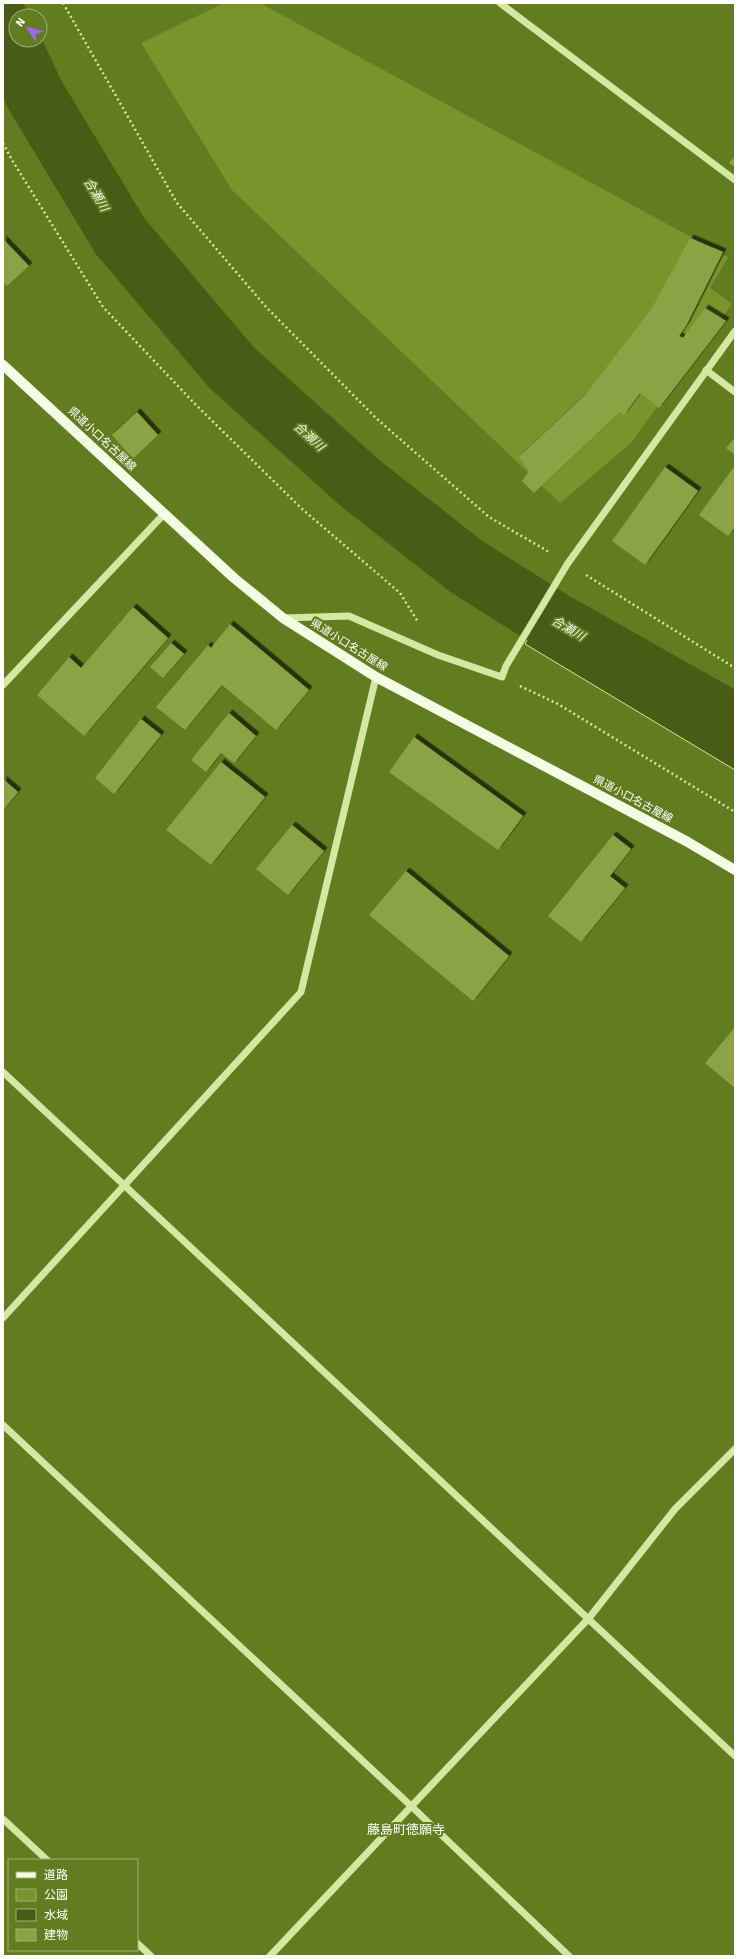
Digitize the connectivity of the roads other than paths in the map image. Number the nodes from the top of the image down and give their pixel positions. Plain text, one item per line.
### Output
1 (500, 3) edge
2 (735, 180) edge
3 (735, 331) edge
4 (3, 364) edge
5 (706, 370) junction
6 (735, 392) edge
7 (165, 513) junction
8 (283, 618) junction
9 (376, 677) junction
10 (3, 685) edge
11 (735, 870) edge
12 (3, 1072) edge
13 (126, 1186) junction
14 (3, 1318) edge
15 (3, 1425) edge
16 (735, 1449) edge
17 (589, 1618) junction
18 (735, 1756) edge
19 (410, 1805) junction
20 (3, 1819) edge
21 (46, 1859) edge
22 (138, 1944) edge
23 (150, 1956) edge
24 (270, 1956) edge
25 (569, 1956) edge

1 - 2 street
3 - 5 street
4 - 7 main road, 県道小口名古屋線
5 - 6 street
5 - 8 street
7 - 8 main road, 県道小口名古屋線
7 - 10 street
8 - 9 main road, 県道小口名古屋線
9 - 11 main road, 県道小口名古屋線
9 - 13 street
12 - 13 street
13 - 14 street
13 - 17 street
15 - 19 street
16 - 17 street
17 - 18 street
17 - 19 street
19 - 24 street
19 - 25 street
20 - 21 street
22 - 23 street

